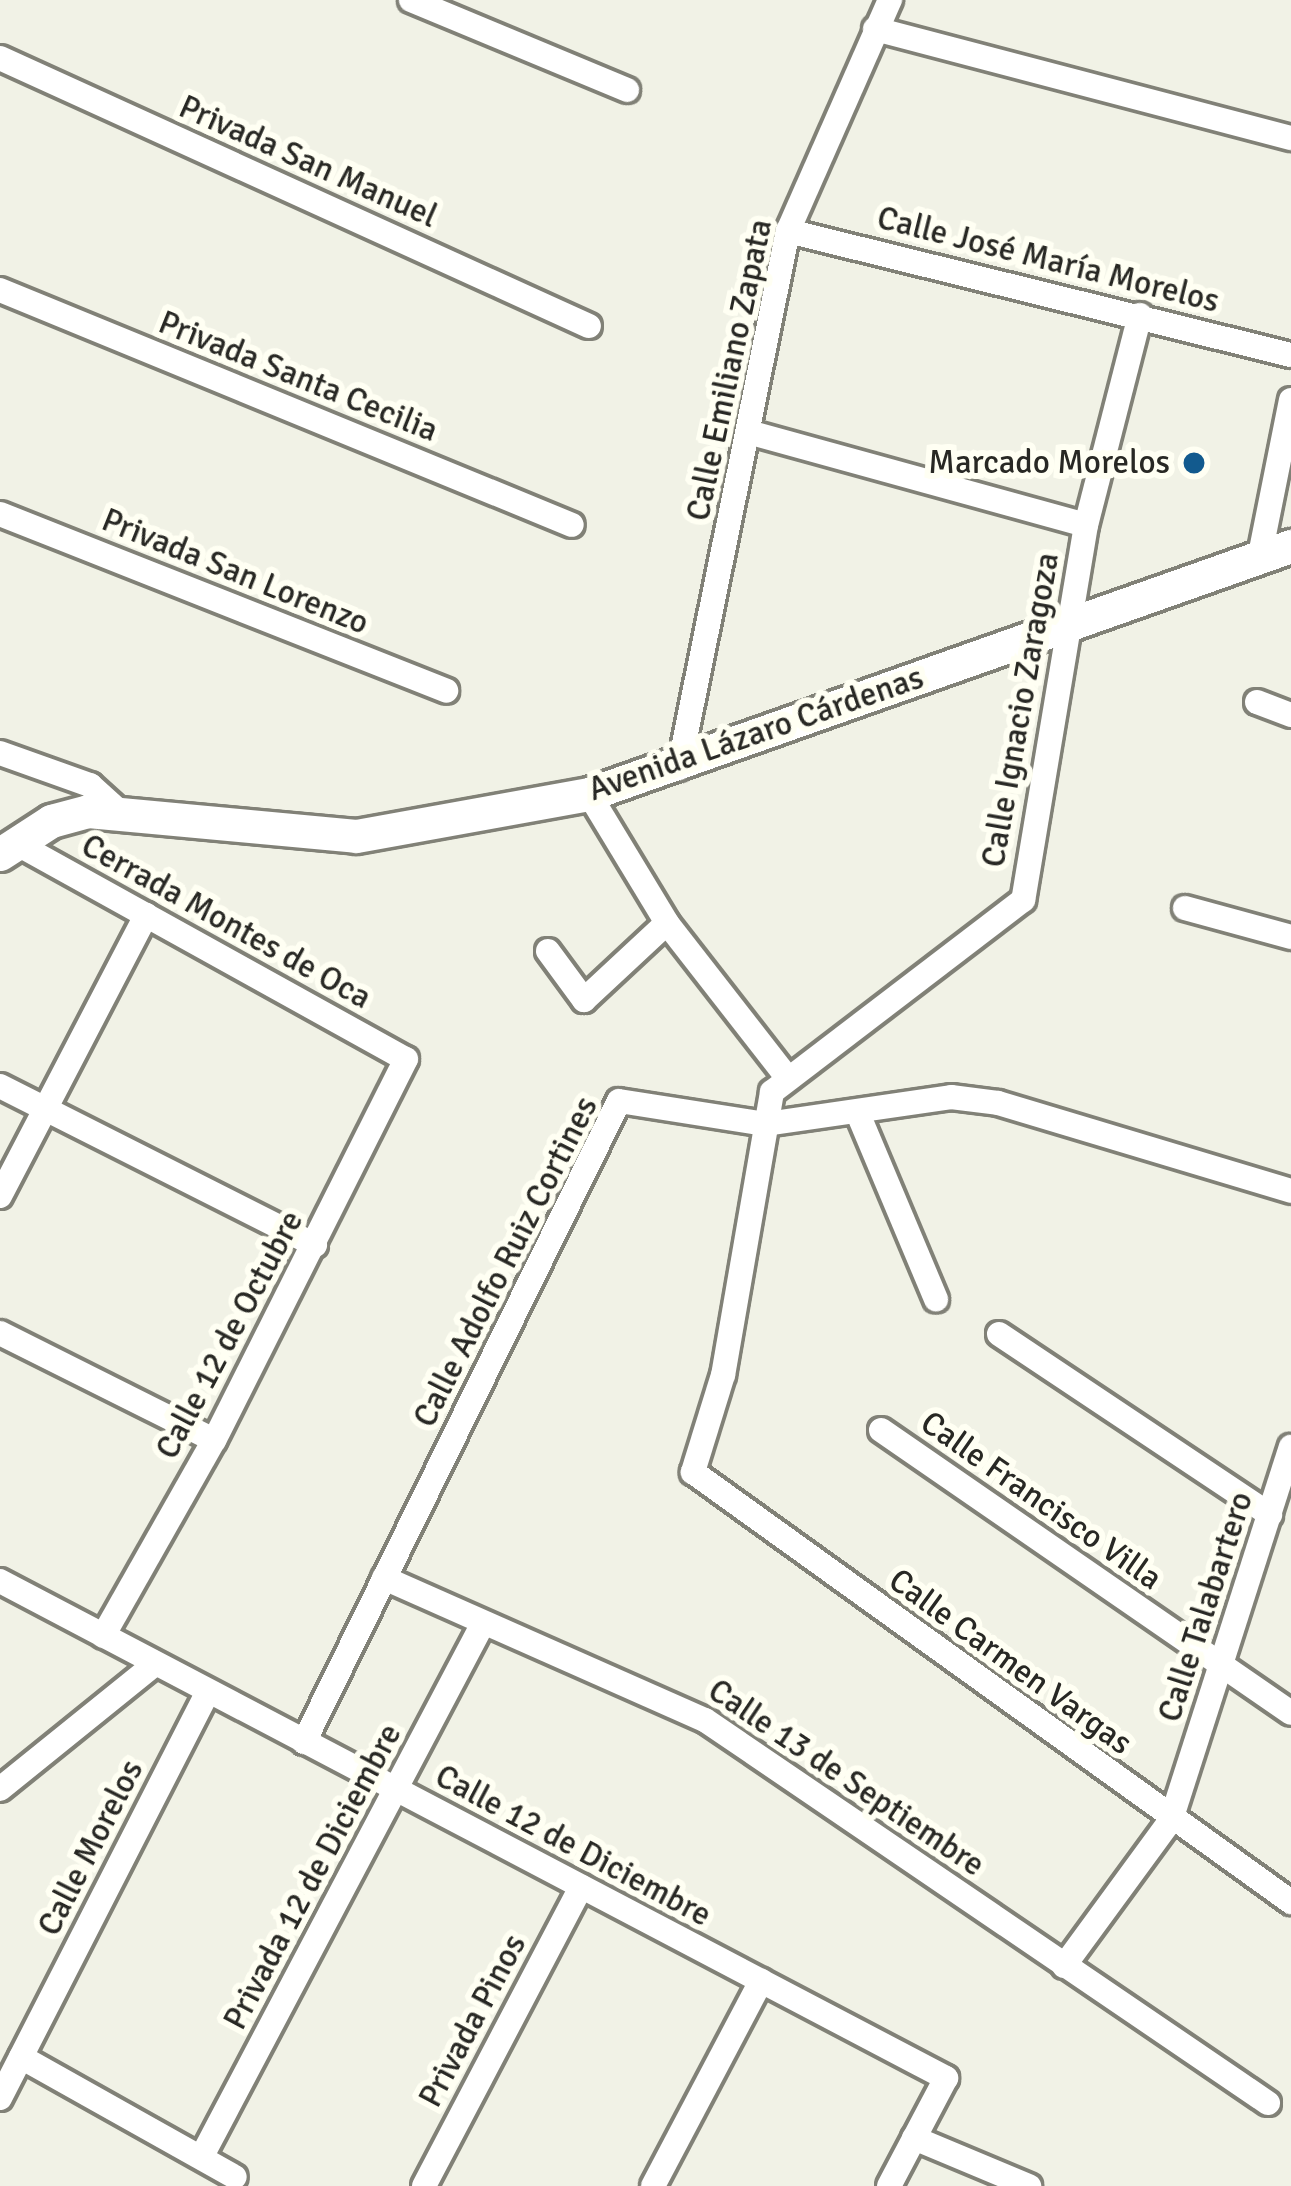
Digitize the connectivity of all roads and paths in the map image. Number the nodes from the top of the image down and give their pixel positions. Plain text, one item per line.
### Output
1 (412, 0) edge
2 (890, 0) edge
3 (875, 29) junction
4 (0, 58) edge
5 (627, 90) dead end
6 (1291, 138) edge
7 (788, 231) junction
8 (0, 290) edge
9 (1140, 315) junction
10 (589, 326) dead end
11 (1291, 355) edge
12 (1291, 400) edge
13 (752, 433) junction
14 (0, 514) edge
15 (572, 525) dead end
16 (1086, 525) junction
17 (1276, 551) edge
18 (1068, 623) junction
19 (446, 691) dead end
20 (1257, 702) dead end
21 (1291, 715) edge
22 (0, 753) edge
23 (679, 768) junction
24 (590, 794) junction
25 (119, 811) junction
26 (7, 848) edge
27 (1184, 908) dead end
28 (146, 915) junction
29 (667, 922) junction
30 (1291, 937) edge
31 (548, 951) dead end
32 (406, 1059) joint
33 (787, 1077) junction
34 (0, 1086) edge
35 (45, 1109) junction
36 (859, 1117) junction
37 (766, 1124) junction
38 (1291, 1191) edge
39 (0, 1196) edge
40 (315, 1245) junction
41 (936, 1299) dead end
42 (0, 1333) edge
43 (999, 1334) dead end
44 (881, 1430) dead end
45 (214, 1440) junction
46 (1291, 1447) edge
47 (693, 1472) joint
48 (1270, 1515) junction
49 (384, 1578) junction
50 (0, 1581) edge
51 (481, 1627) junction
52 (103, 1636) junction
53 (155, 1664) junction
54 (1222, 1666) junction
55 (208, 1692) junction
56 (1291, 1713) edge
57 (304, 1742) junction
58 (0, 1789) edge
59 (397, 1791) junction
60 (1171, 1820) junction
61 (581, 1887) junction
62 (1291, 1901) edge
63 (1064, 1966) junction
64 (761, 1982) junction
65 (21, 2057) junction
66 (0, 2098) edge
67 (1268, 2103) dead end
68 (914, 2138) junction
69 (202, 2156) junction
70 (235, 2177) dead end
71 (424, 2186) edge
72 (653, 2186) edge
73 (889, 2186) edge
74 (1029, 2186) edge

1 - 5 street
2 - 3 street, Calle Emiliano Zapata
3 - 6 street
3 - 7 street, Calle Emiliano Zapata
4 - 10 street, Privada San Manuel
7 - 9 street, Calle José María Morelos
7 - 13 street, Calle Emiliano Zapata
8 - 15 street, Privada Santa Cecilia
9 - 11 street, Calle José María Morelos
9 - 16 street, Calle Ignacio Zaragoza
12 - 17 street
13 - 16 street
13 - 23 street, Calle Emiliano Zapata
14 - 19 street, Privada San Lorenzo
16 - 18 street, Calle Ignacio Zaragoza
17 - 18 street, Avenida Lázaro Cárdenas
18 - 23 street, Avenida Lázaro Cárdenas
18 - 33 street, Calle Ignacio Zaragoza
20 - 21 street
22 - 25 street
23 - 24 street, Avenida Lázaro Cárdenas
24 - 25 street, Avenida Lázaro Cárdenas
24 - 29 street
25 - 26 street, Avenida Lázaro Cárdenas
26 - 28 street, Cerrada Montes de Oca
27 - 30 street
28 - 32 street, Cerrada Montes de Oca
28 - 35 street
29 - 31 street
29 - 33 street
32 - 40 street, Calle 12 de Octubre
33 - 37 street, Calle Ignacio Zaragoza
34 - 35 street
35 - 39 street
35 - 40 street
36 - 37 street, Calle Adolfo Ruiz Cortines
36 - 38 street, Calle Adolfo Ruiz Cortines
36 - 41 street
37 - 47 street, Calle Ignacio Zaragoza
37 - 49 street, Calle Adolfo Ruiz Cortines
40 - 45 street, Calle 12 de Octubre
42 - 45 street
43 - 48 street
44 - 54 street, Calle Francisco Villa
45 - 52 street, Calle 12 de Octubre
46 - 48 street, Calle Talabartero
47 - 60 street, Calle Carmen Vargas
48 - 54 street, Calle Talabartero
49 - 51 street, Calle 13 de Septiembre
49 - 57 street, Calle Adolfo Ruiz Cortines
50 - 52 street, Calle 12 de Diciembre
51 - 59 street, Privada 12 de Diciembre
51 - 63 street, Calle 13 de Septiembre
52 - 53 street, Calle 12 de Diciembre
53 - 55 street, Calle 12 de Diciembre
53 - 58 street
54 - 56 street, Calle Francisco Villa
54 - 60 street, Calle Talabartero
55 - 57 street, Calle 12 de Diciembre
55 - 65 street, Calle Morelos
57 - 59 street, Calle 12 de Diciembre
59 - 61 street, Calle 12 de Diciembre
59 - 69 street, Privada 12 de Diciembre
60 - 62 street, Calle Carmen Vargas
60 - 63 street, Calle Talabartero
61 - 64 street, Calle 12 de Diciembre
61 - 71 street, Privada Pinos
63 - 67 street, Calle 13 de Septiembre
64 - 68 street, Calle 12 de Diciembre
64 - 72 street
65 - 66 street, Calle Morelos
65 - 69 street
68 - 73 street
68 - 74 street
69 - 70 street

